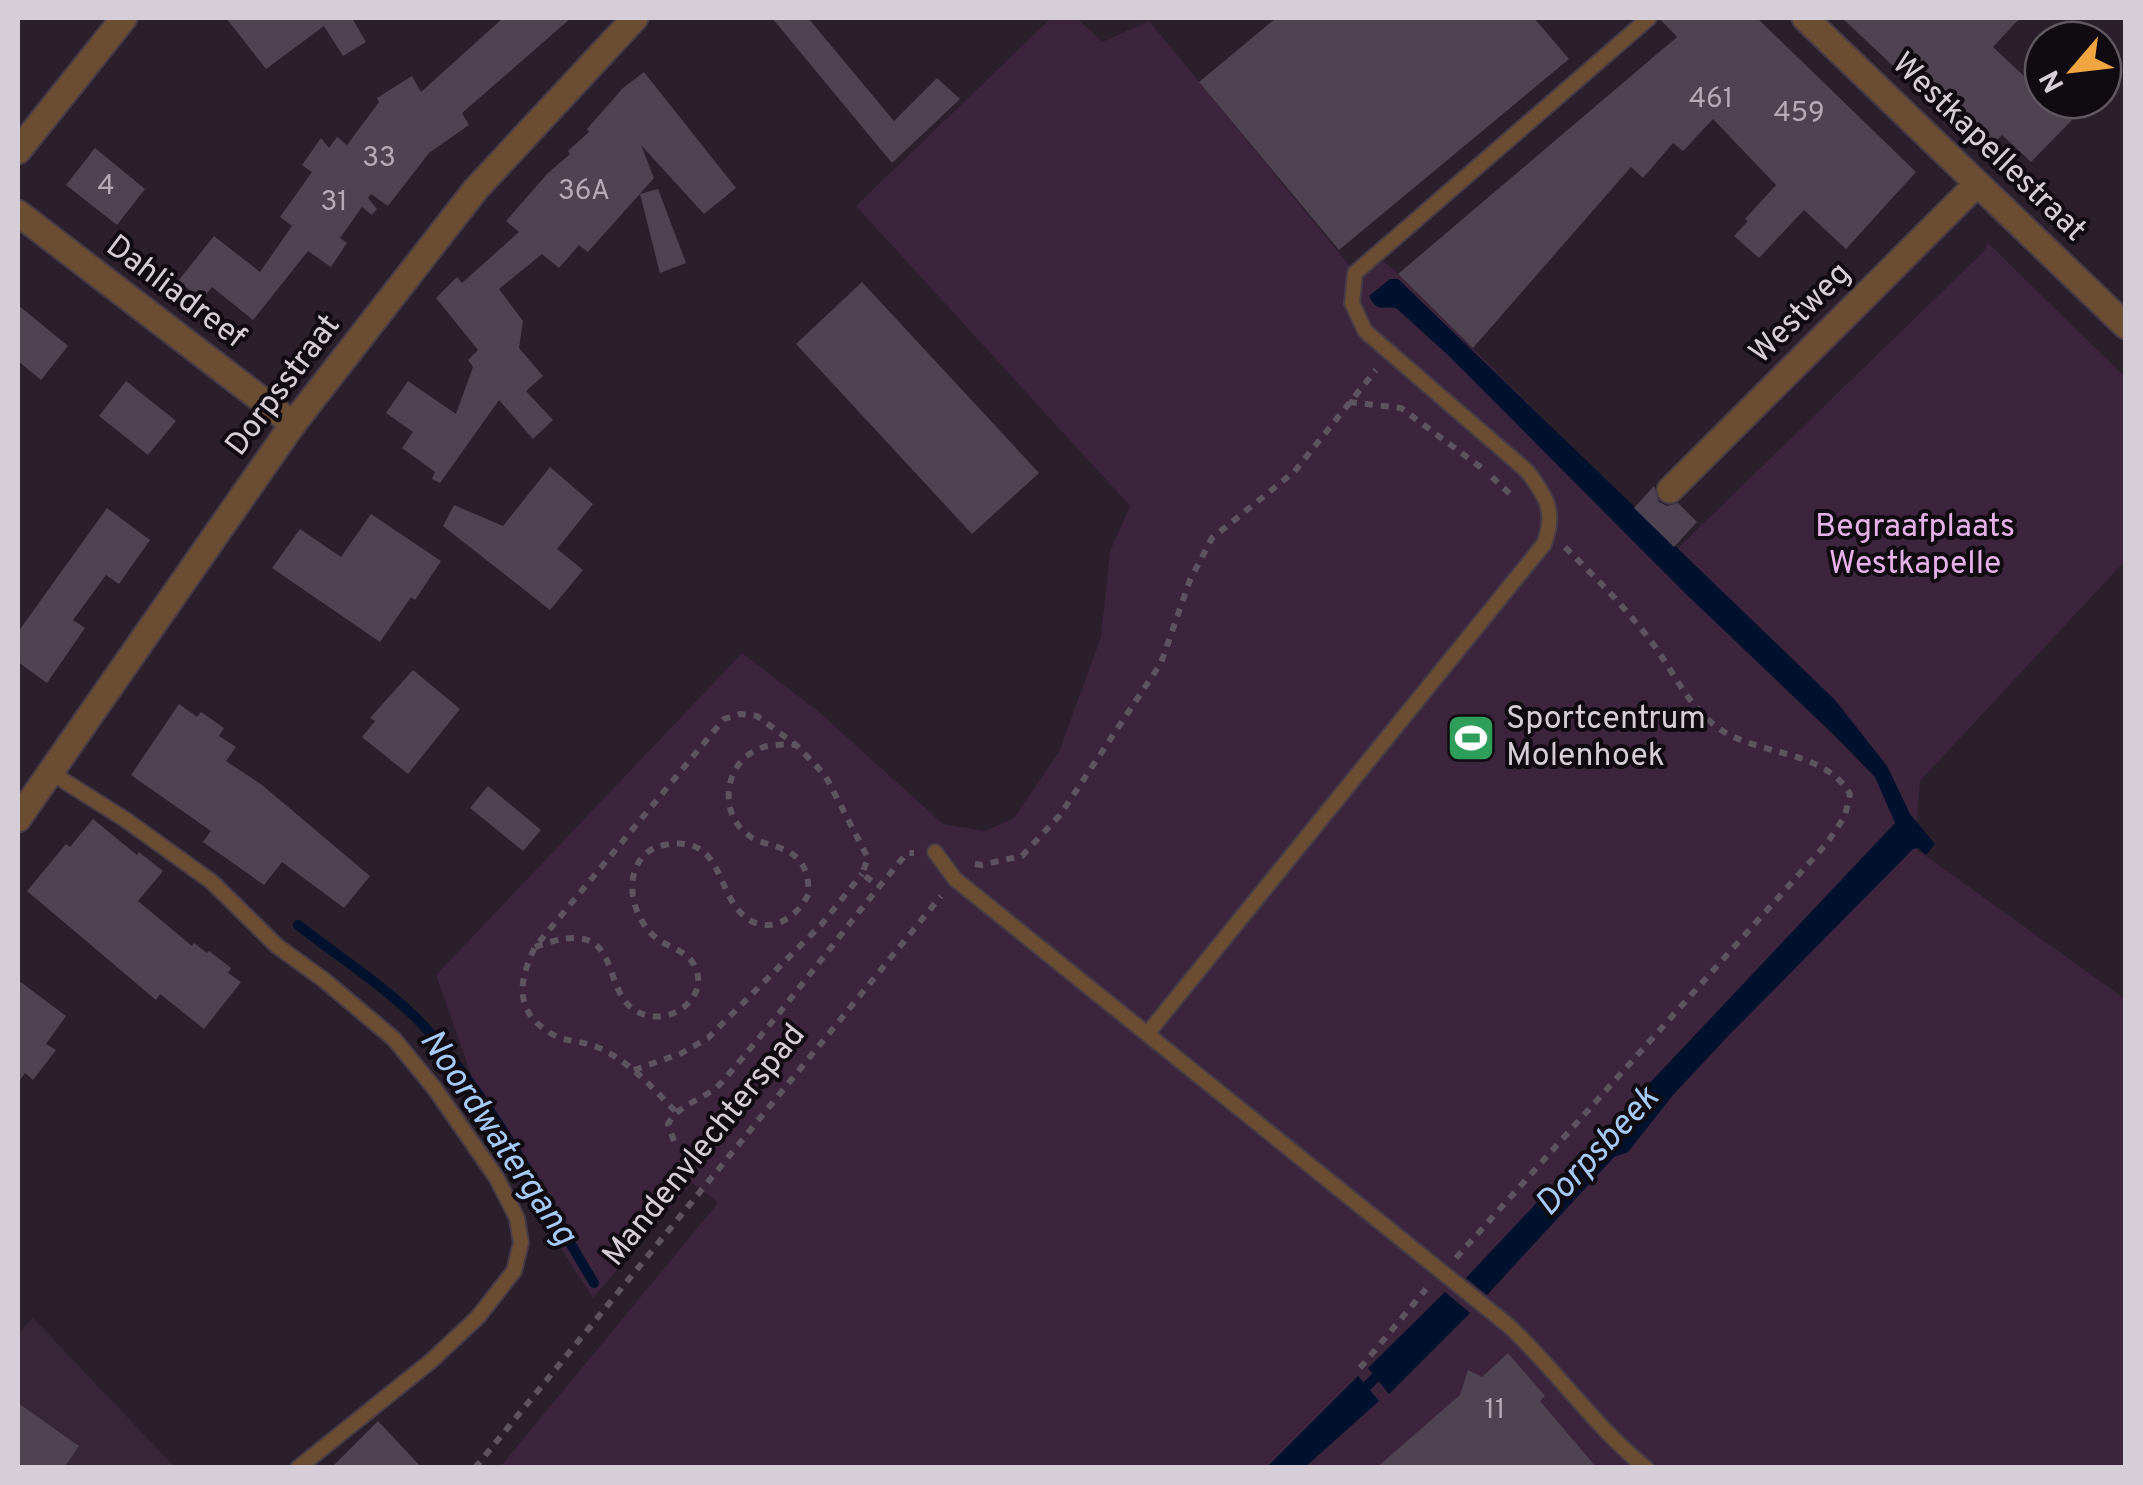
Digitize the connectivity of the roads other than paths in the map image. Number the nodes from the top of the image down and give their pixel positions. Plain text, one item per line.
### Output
1 (124, 18) edge
2 (634, 18) edge
3 (1648, 18) edge
4 (1805, 18) edge
5 (18, 151) edge
6 (1978, 184) junction
7 (18, 214) edge
8 (2126, 326) edge
9 (293, 424) junction
10 (1670, 490) dead end
11 (50, 772) junction
12 (18, 819) edge
13 (935, 852) road end
14 (1148, 1033) junction
15 (298, 1468) edge
16 (1646, 1468) edge

1 - 5 street
2 - 9 street, Dorpsstraat
3 - 14 lane
4 - 6 street, Westkapellestraat
6 - 8 street, Westkapellestraat
6 - 10 street, Westweg
7 - 9 street, Dahliadreef
9 - 11 street, Dorpsstraat
11 - 12 street, Dorpsstraat
11 - 15 lane
13 - 14 lane
14 - 16 lane

